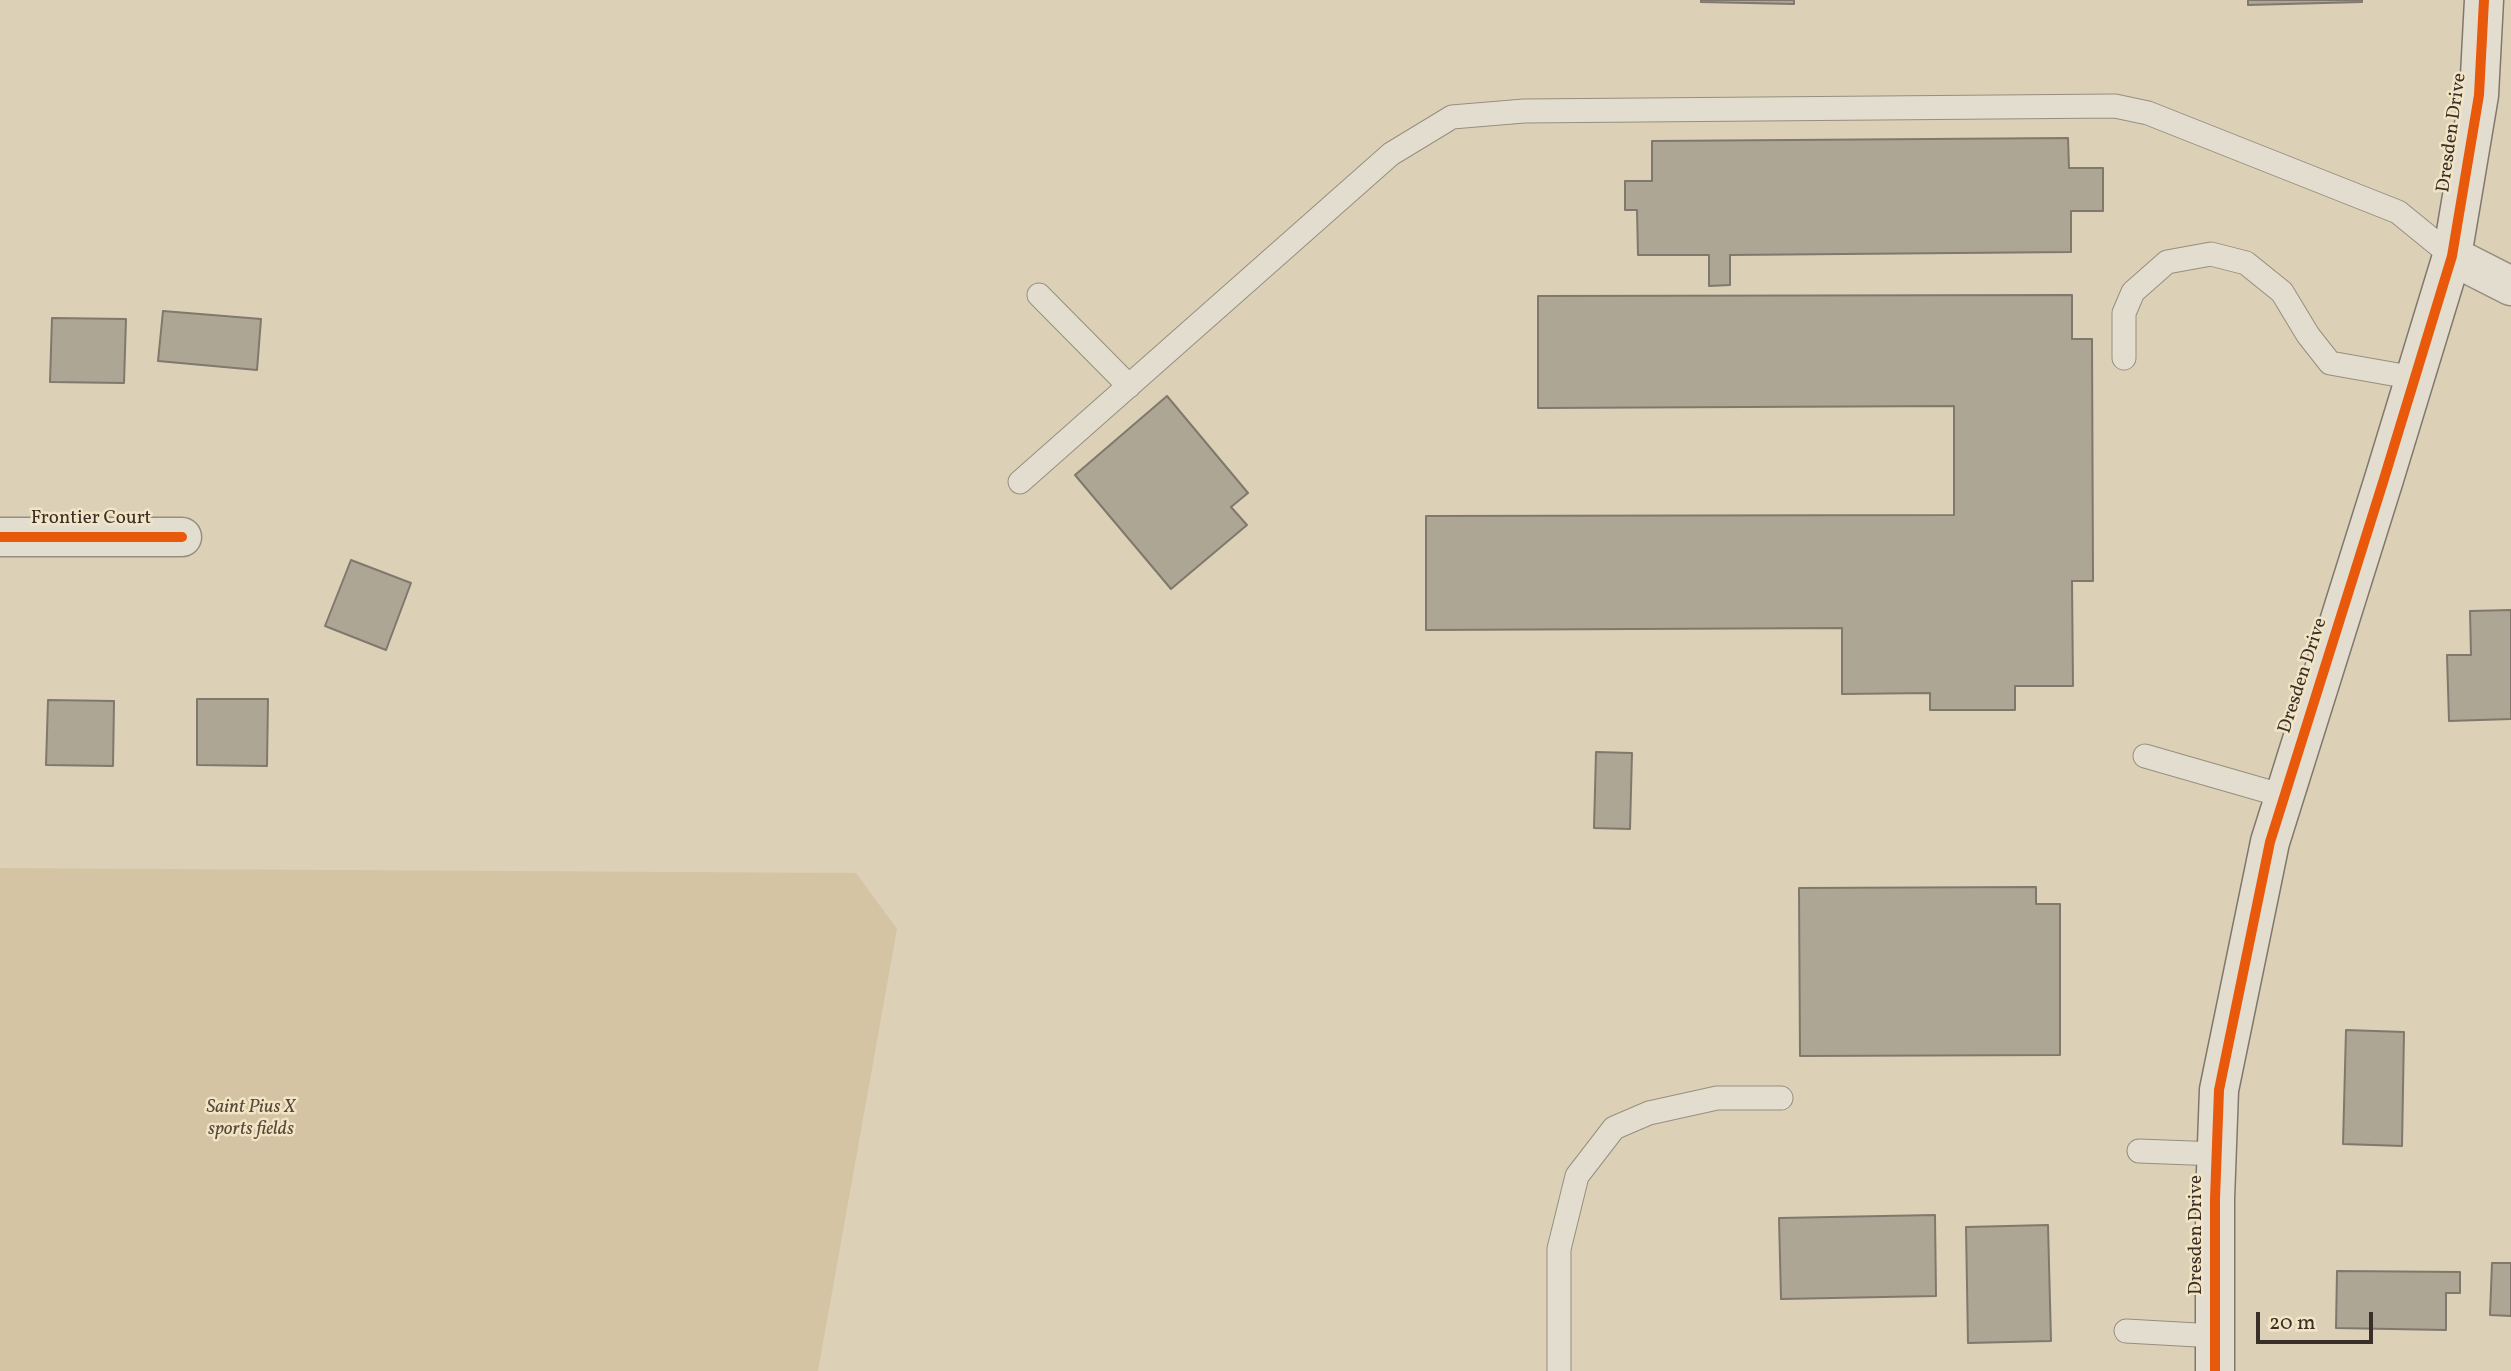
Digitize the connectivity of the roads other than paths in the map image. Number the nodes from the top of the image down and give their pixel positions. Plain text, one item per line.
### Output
1 (2484, 0) edge
2 (2452, 256) junction
3 (2511, 286) edge
4 (1038, 295) dead end
5 (2124, 358) dead end
6 (2415, 378) junction
7 (1129, 386) junction
8 (1020, 482) dead end
9 (0, 537) edge
10 (182, 537) dead end
11 (2145, 756) dead end
12 (2284, 796) junction
13 (1781, 1098) dead end
14 (2139, 1151) dead end
15 (2217, 1154) junction
16 (2126, 1331) dead end
17 (2215, 1354) edge
18 (1559, 1371) edge

1 - 2 street, Dresden Drive
2 - 3 street
2 - 6 street, Dresden Drive
2 - 7 lane
4 - 7 lane
5 - 6 lane
6 - 12 street, Dresden Drive
7 - 8 lane
9 - 10 street, Frontier Court
11 - 12 lane
12 - 15 street, Dresden Drive
13 - 18 lane
14 - 15 lane
15 - 17 street, Dresden Drive
16 - 17 lane

